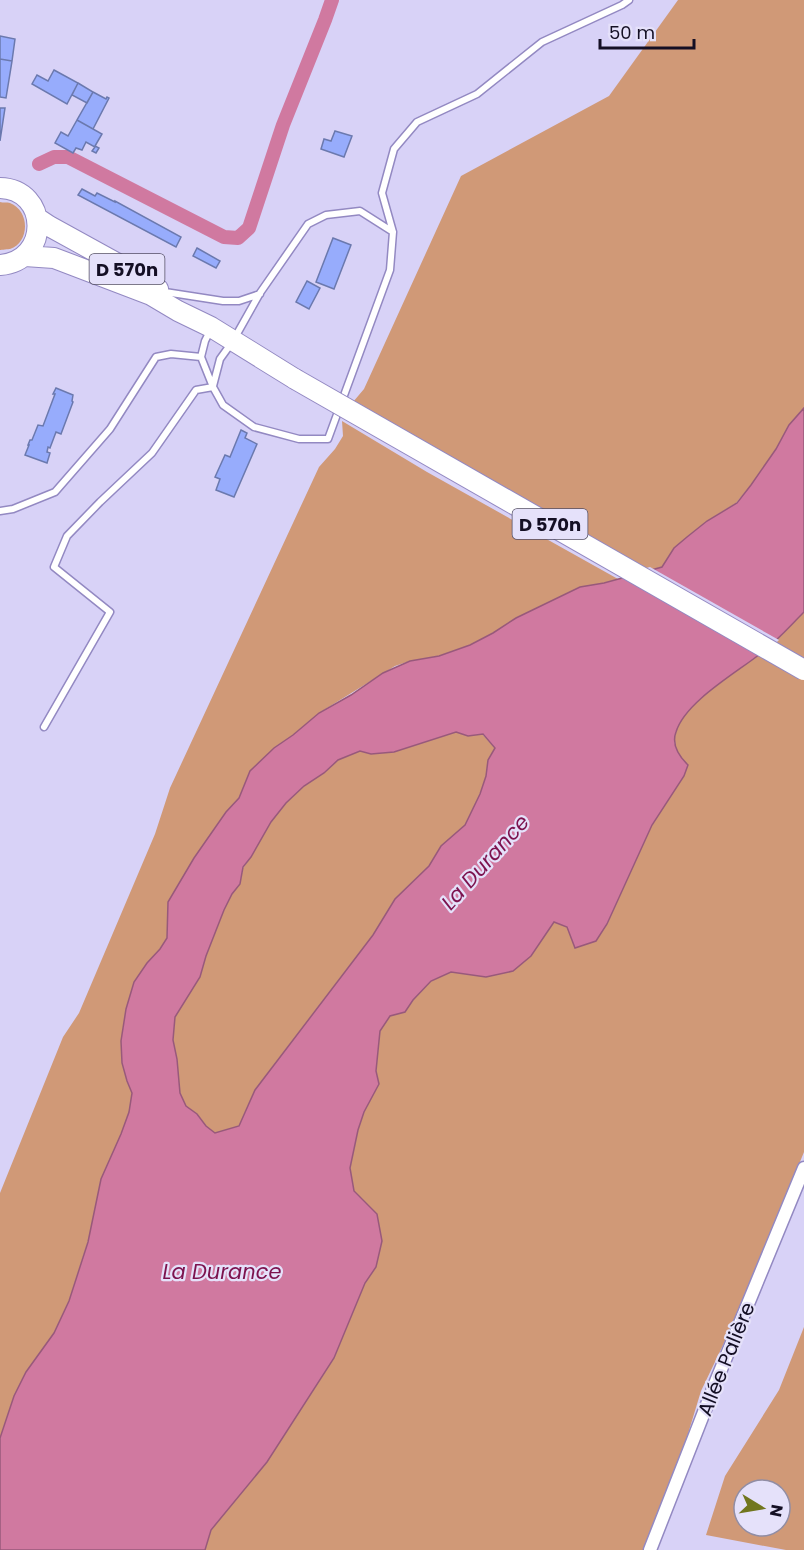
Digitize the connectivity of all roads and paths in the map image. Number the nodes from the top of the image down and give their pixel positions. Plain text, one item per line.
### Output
1 (629, 0) edge
2 (0, 188) edge
3 (37, 218) junction
4 (393, 232) junction
5 (25, 256) junction
6 (0, 265) edge
7 (165, 292) junction
8 (260, 294) junction
9 (211, 327) junction
10 (233, 341) junction
11 (201, 357) junction
12 (213, 387) junction
13 (0, 511) edge
14 (804, 669) edge
15 (44, 727) dead end
16 (804, 1168) edge
17 (650, 1550) edge

1 - 4 lane
2 - 3 main road
3 - 5 main road
3 - 7 main road, D 570n
4 - 8 lane
4 - 12 lane
5 - 6 main road
5 - 9 main road, D 570n
7 - 8 lane
7 - 9 main road, D 570n
8 - 10 lane
9 - 10 main road, D 570n
9 - 11 lane
10 - 12 lane
10 - 14 main road, D 570n, bridge
11 - 12 lane
11 - 13 lane
12 - 15 lane
16 - 17 street, Allée Palière

